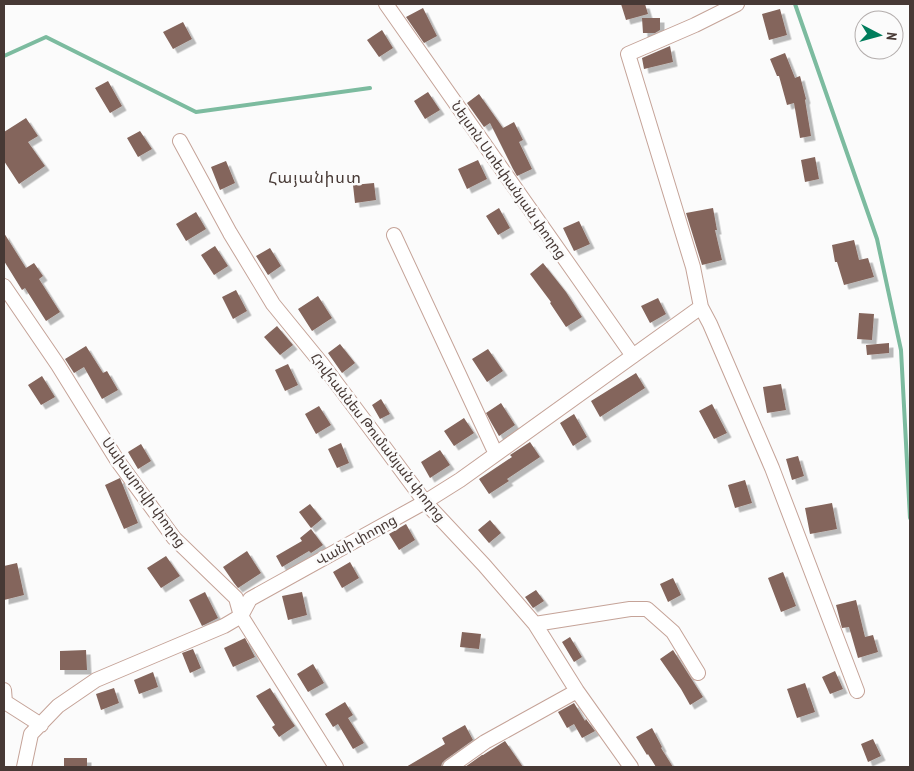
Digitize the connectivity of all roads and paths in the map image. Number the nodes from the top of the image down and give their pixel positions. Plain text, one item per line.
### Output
1 (386, 4) edge
2 (737, 4) edge
3 (180, 141) dead end
4 (394, 235) dead end
5 (4, 286) edge
6 (701, 307) junction
7 (632, 356) junction
8 (496, 454) junction
9 (425, 502) junction
10 (241, 616) junction
11 (535, 624) junction
12 (698, 674) dead end
13 (577, 691) junction
14 (857, 691) dead end
15 (4, 698) edge
16 (41, 725) junction
17 (24, 767) edge
18 (336, 767) edge
19 (450, 767) edge
20 (631, 767) edge

1 - 7 street, Նելսոն Ստեփանյան փողոց
2 - 6 street
3 - 9 street, Հովհաննես Թումանյան փողոց
4 - 8 street
5 - 10 street, Սախարովի փողոց
6 - 7 street, Վանի փողոց
6 - 14 street
7 - 8 street, Վանի փողոց
8 - 9 street, Վանի փողոց
9 - 10 street, Վանի փողոց
9 - 11 street, Հովհաննես Թումանյան փողոց
10 - 16 street, Վանի փողոց
10 - 18 street, Սախարովի փողոց
11 - 12 street
11 - 13 street, Հովհաննես Թումանյան փողոց
13 - 19 street
13 - 20 street, Հովհաննես Թումանյան փողոց
15 - 16 street
16 - 17 street, Վանի փողոց

